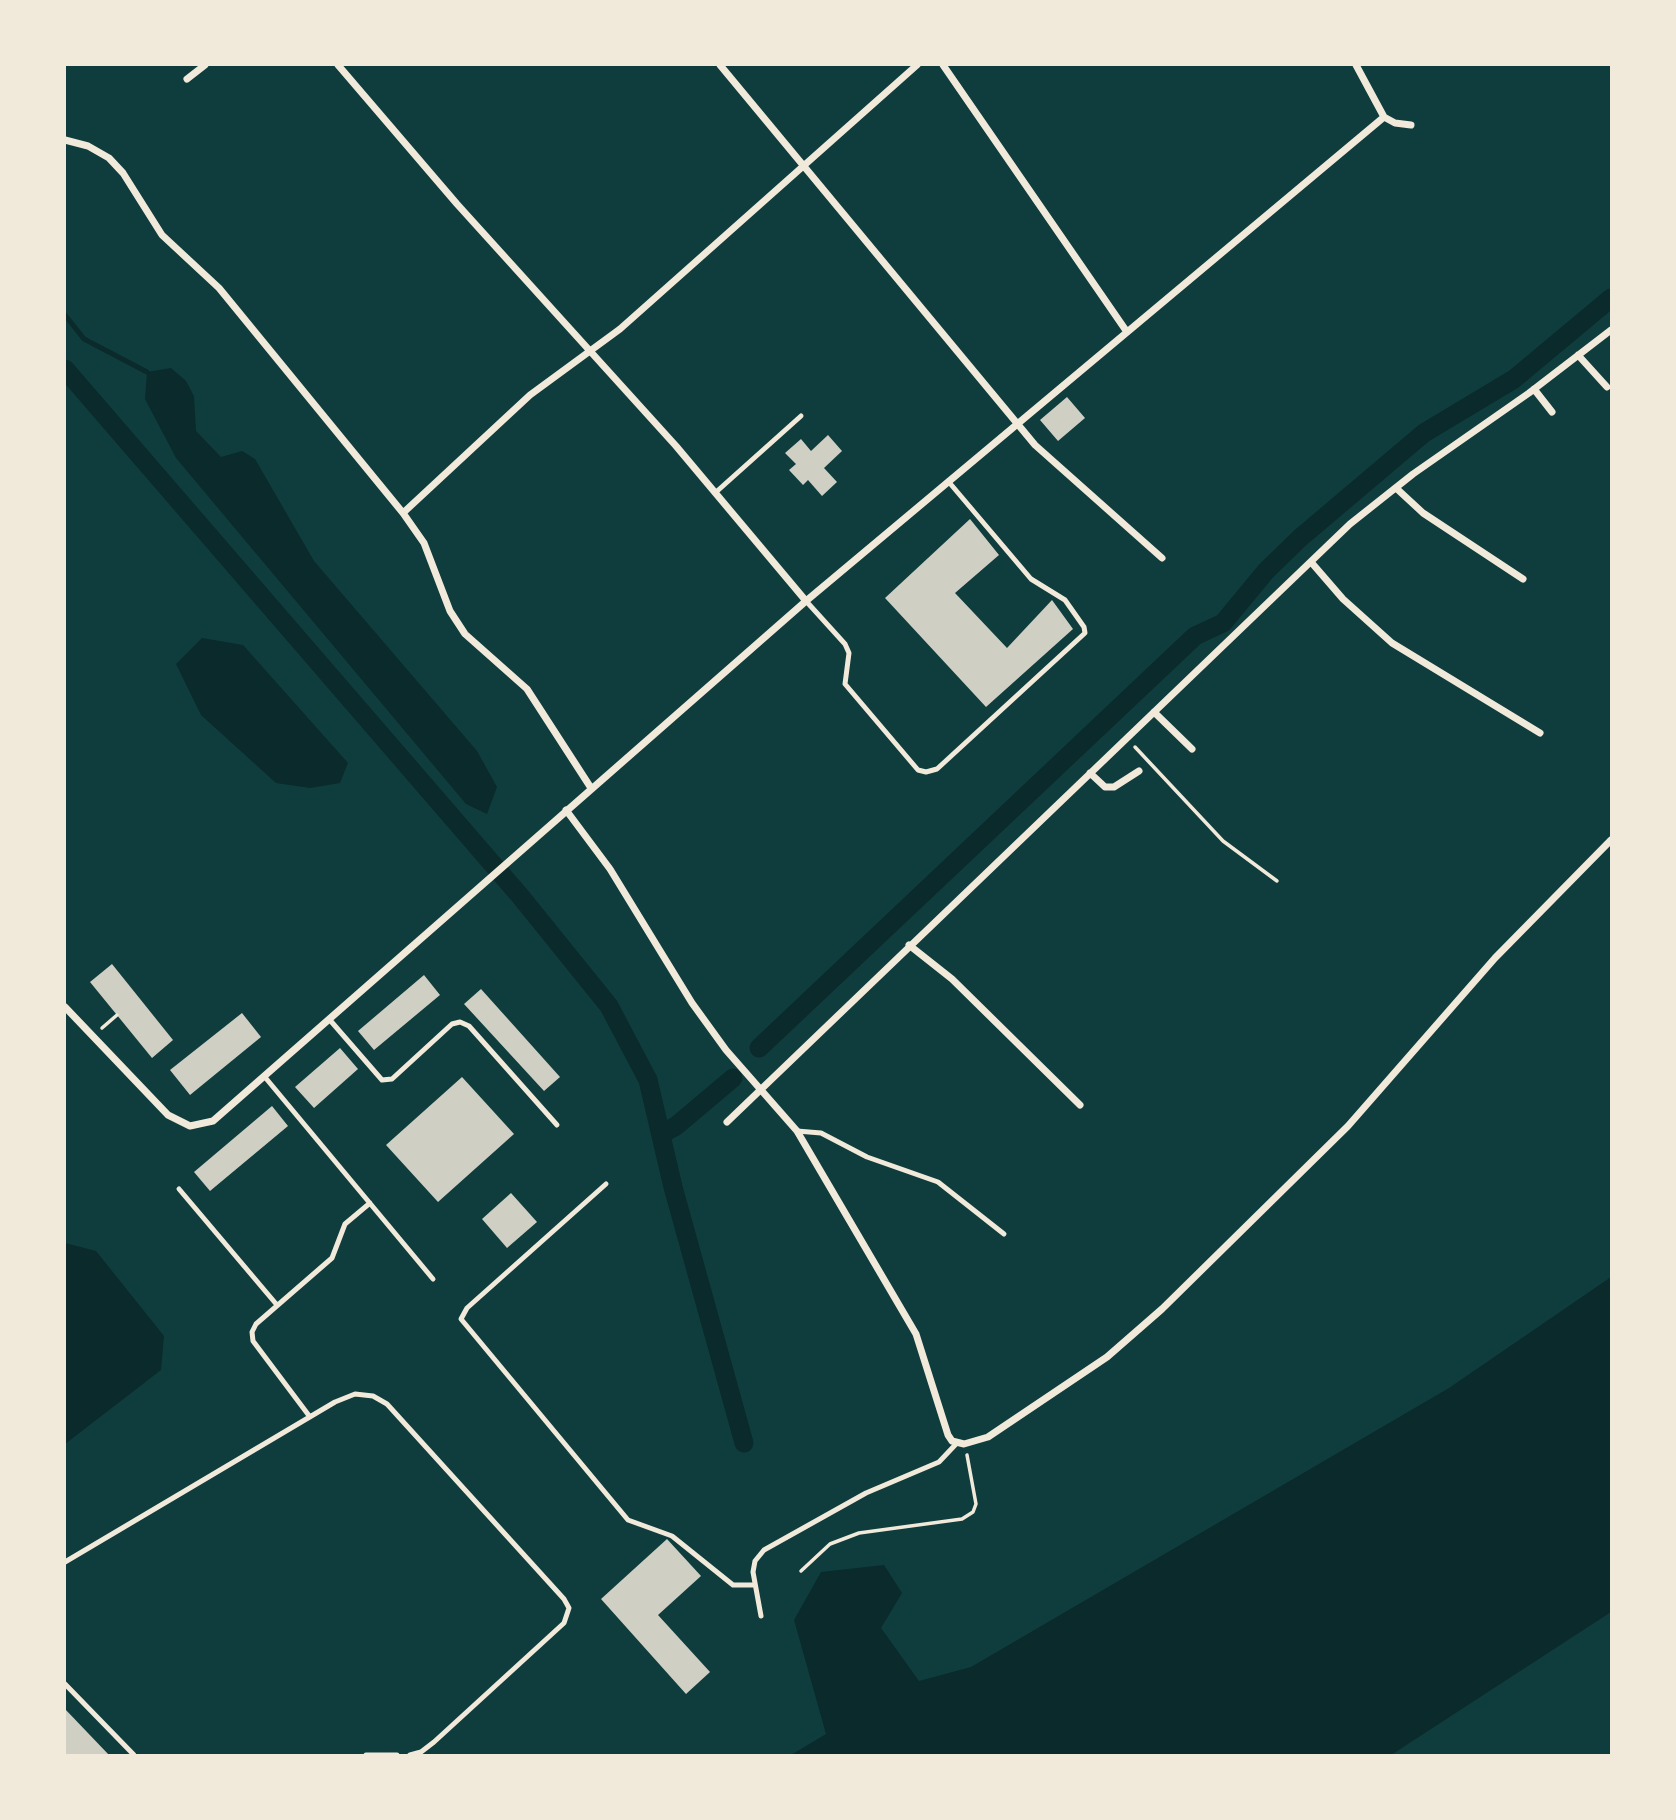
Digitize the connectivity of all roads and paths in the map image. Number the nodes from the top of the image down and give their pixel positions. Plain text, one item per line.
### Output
1 (205, 65) edge
2 (338, 65) edge
3 (720, 65) edge
4 (916, 65) edge
5 (943, 65) edge
6 (1356, 65) edge
7 (187, 79) dead end
8 (1384, 117) junction
9 (1411, 125) dead end
10 (65, 141) edge
11 (805, 165) junction
12 (1611, 330) edge
13 (1127, 332) junction
14 (591, 352) junction
15 (1578, 355) junction
16 (1607, 387) dead end
17 (1534, 390) junction
18 (1552, 412) dead end
19 (801, 416) dead end
20 (1017, 423) junction
21 (948, 481) junction
22 (1396, 488) junction
23 (715, 492) junction
24 (403, 513) junction
25 (1162, 558) dead end
26 (1311, 562) junction
27 (1522, 579) dead end
28 (806, 601) junction
29 (1154, 712) junction
30 (1540, 733) dead end
31 (1127, 738) junction
32 (1192, 749) dead end
33 (1139, 771) dead end
34 (1090, 773) junction
35 (591, 788) junction
36 (566, 810) junction
37 (1611, 839) edge
38 (1276, 881) dead end
39 (909, 945) junction
40 (65, 1007) edge
41 (117, 1016) dead end
42 (329, 1019) junction
43 (93, 1036) junction
44 (264, 1076) junction
45 (761, 1088) junction
46 (1080, 1105) dead end
47 (727, 1122) dead end
48 (557, 1125) dead end
49 (797, 1130) junction
50 (606, 1184) dead end
51 (179, 1189) dead end
52 (370, 1203) junction
53 (1004, 1234) dead end
54 (433, 1279) dead end
55 (277, 1305) junction
56 (310, 1417) junction
57 (961, 1444) junction
58 (65, 1562) edge
59 (801, 1571) dead end
60 (755, 1585) junction
61 (761, 1616) dead end
62 (65, 1684) edge
63 (134, 1755) edge
64 (366, 1755) edge
65 (397, 1755) edge
66 (410, 1755) edge

1 - 7 street
2 - 14 street
3 - 11 street
4 - 11 street
5 - 13 street
6 - 8 street
8 - 9 street
8 - 13 street
10 - 24 street
11 - 14 street
11 - 20 street
12 - 15 street
13 - 20 street
14 - 23 street
14 - 24 street
15 - 16 street
15 - 17 street
17 - 18 street
17 - 22 street
19 - 23 lane
20 - 21 street
20 - 25 street
21 - 28 street
21 - 28 lane
22 - 26 street
22 - 27 street
23 - 28 street
24 - 35 street
26 - 29 street
26 - 30 street
28 - 35 street
29 - 31 street
29 - 32 street
31 - 34 street
31 - 38 path
33 - 34 street
34 - 39 street
35 - 36 street
36 - 42 street
36 - 45 street
37 - 57 street
39 - 45 street
39 - 46 street
40 - 43 street
41 - 43 path
42 - 44 street
42 - 48 lane
43 - 44 street
44 - 52 lane
45 - 47 street
45 - 49 street
49 - 53 lane
49 - 57 street
50 - 60 lane
51 - 55 lane
52 - 54 lane
52 - 55 lane
55 - 56 lane
56 - 58 lane
56 - 66 lane
57 - 59 path
57 - 60 lane
60 - 61 lane
62 - 63 lane
64 - 65 lane

